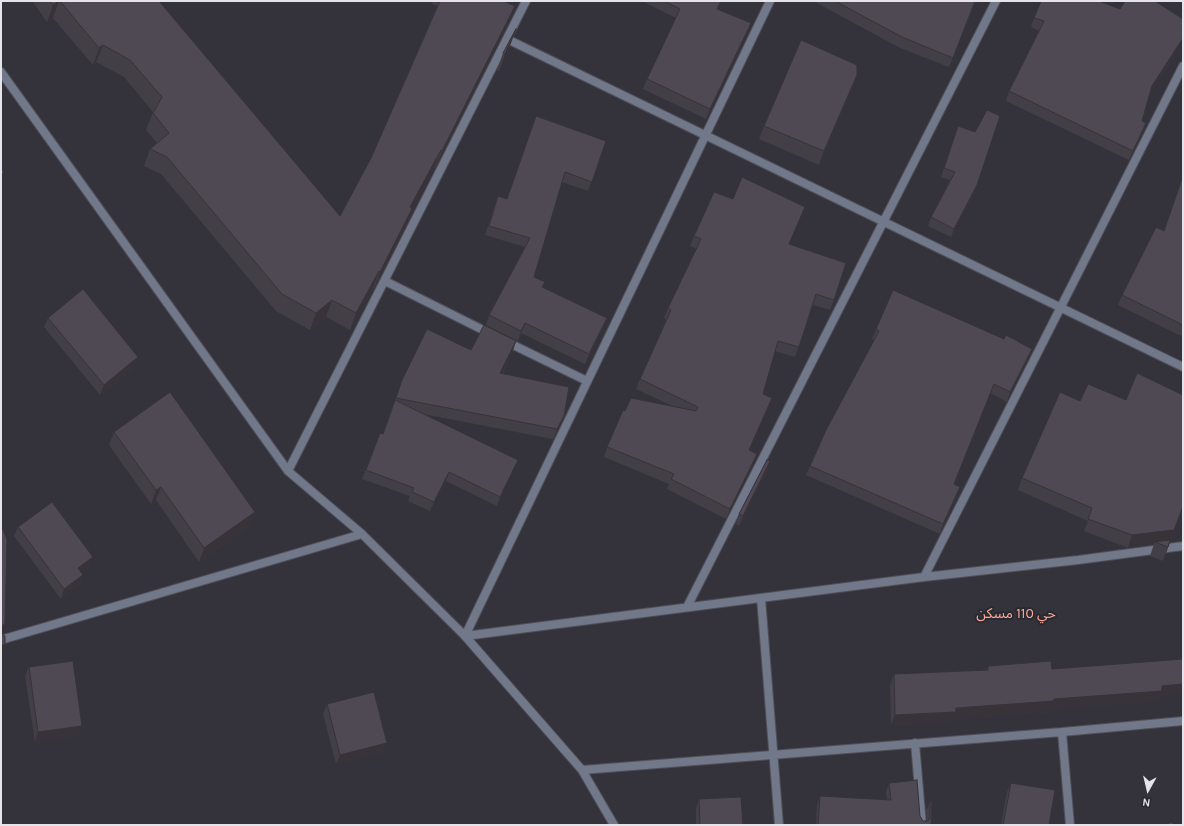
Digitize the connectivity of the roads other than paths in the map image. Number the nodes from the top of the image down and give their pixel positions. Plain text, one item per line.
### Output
1 (526, 1) edge
2 (770, 1) edge
3 (996, 1) edge
4 (507, 39) junction
5 (1183, 66) edge
6 (1, 72) edge
7 (706, 135) junction
8 (884, 221) junction
9 (385, 281) junction
10 (1061, 307) junction
11 (1183, 367) edge
12 (587, 381) junction
13 (288, 471) junction
14 (362, 534) junction
15 (1183, 546) edge
16 (924, 576) junction
17 (761, 598) junction
18 (687, 607) junction
19 (465, 636) junction
20 (1, 640) edge
21 (1183, 721) edge
22 (1062, 732) junction
23 (916, 743) junction
24 (774, 755) junction
25 (582, 770) junction
26 (614, 825) edge
27 (779, 825) edge
28 (922, 825) edge
29 (1070, 825) edge

1 - 4 street
2 - 7 street
3 - 8 street
4 - 7 street
4 - 9 street
5 - 10 street
6 - 13 street
7 - 8 street
7 - 12 street
8 - 10 street
8 - 18 street
9 - 12 street
9 - 13 street
10 - 11 street
10 - 16 street
12 - 19 street
13 - 14 street
14 - 19 street
14 - 20 street
15 - 16 street
16 - 17 street
17 - 18 street
17 - 24 street
18 - 19 street
19 - 25 street
21 - 22 street
22 - 23 street
22 - 29 street
23 - 24 street
23 - 28 street
24 - 25 street
24 - 27 street
25 - 26 street

